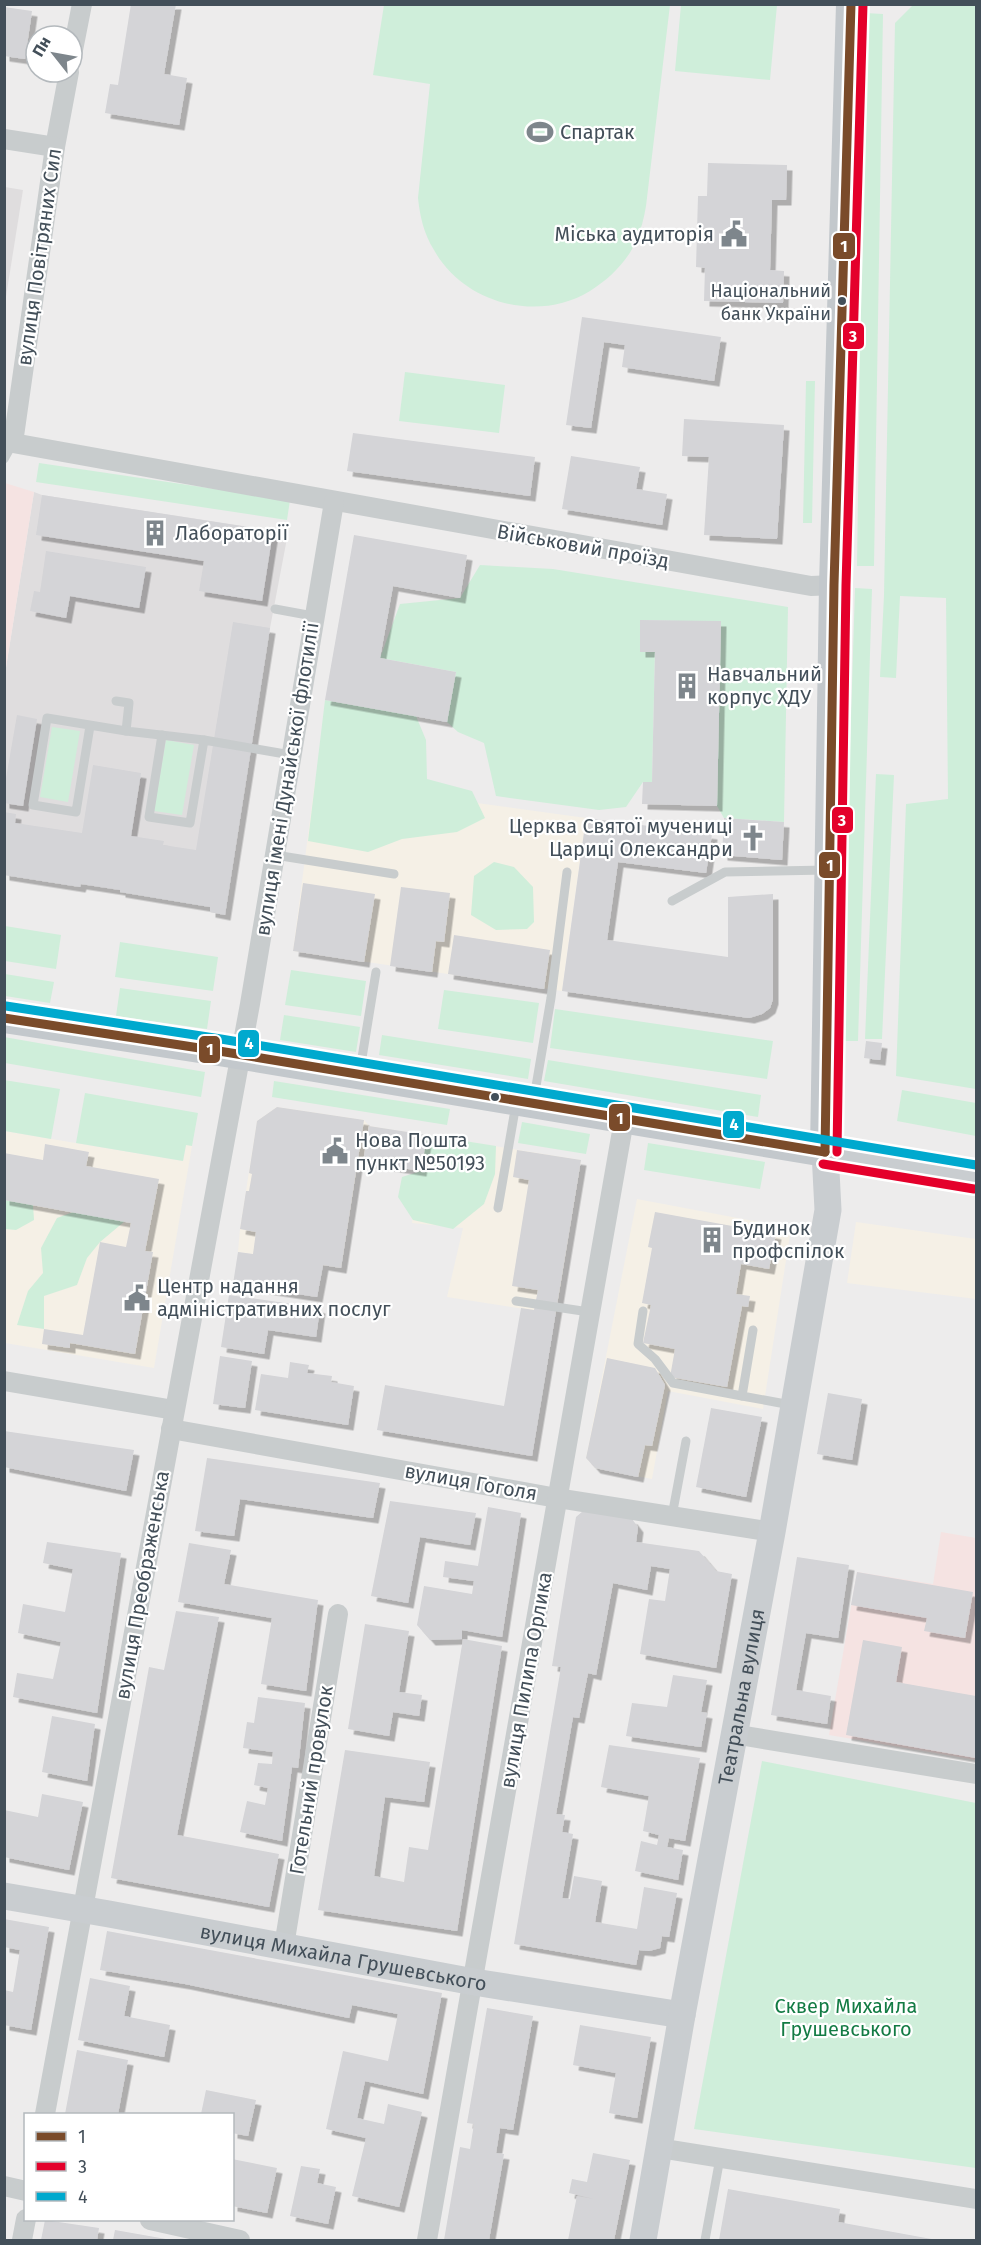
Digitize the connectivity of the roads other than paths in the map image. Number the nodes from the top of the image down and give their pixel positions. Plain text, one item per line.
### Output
1 (82, 4) edge
2 (851, 4) edge
3 (78, 24) edge
4 (67, 84) edge
5 (4, 139) edge
6 (55, 147) junction
7 (9, 451) edge
8 (333, 502) junction
9 (834, 585) junction
10 (275, 609) dead end
11 (313, 616) junction
12 (116, 701) dead end
13 (90, 726) junction
14 (126, 731) junction
15 (162, 735) junction
16 (204, 740) junction
17 (291, 755) junction
18 (275, 855) junction
19 (829, 870) junction
20 (567, 872) dead end
21 (394, 874) dead end
22 (672, 901) dead end
23 (376, 972) dead end
24 (4, 1018) edge
25 (240, 1055) junction
26 (360, 1075) junction
27 (525, 1102) junction
28 (624, 1120) junction
29 (825, 1152) junction
30 (976, 1177) edge
31 (498, 1208) dead end
32 (516, 1301) dead end
33 (643, 1311) dead end
34 (589, 1312) junction
35 (753, 1330) dead end
36 (4, 1381) edge
37 (742, 1396) junction
38 (794, 1405) junction
39 (172, 1419) junction
40 (686, 1441) dead end
41 (557, 1497) junction
42 (672, 1516) junction
43 (772, 1532) junction
44 (338, 1614) dead end
45 (733, 1734) junction
46 (976, 1774) edge
47 (4, 1896) edge
48 (82, 1909) junction
49 (284, 1946) junction
50 (474, 1982) junction
51 (682, 2015) junction
52 (45, 2113) edge
53 (659, 2148) junction
54 (720, 2158) junction
55 (4, 2186) edge
56 (24, 2190) edge
57 (976, 2199) edge
58 (26, 2221) edge
59 (154, 2221) edge
60 (22, 2241) edge
61 (240, 2241) edge
62 (428, 2241) edge
63 (643, 2241) edge
64 (705, 2241) edge

1 - 3 street
2 - 9 main road
4 - 6 street, вулиця Повітряних Сил
5 - 6 street
6 - 7 street, вулиця Повітряних Сил
7 - 8 street, Військовий проїзд
8 - 9 street, Військовий проїзд
8 - 11 street, вулиця імені Дунайської флотилії
9 - 19 main road
10 - 11 lane
11 - 17 street, вулиця імені Дунайської флотилії
12 - 14 lane
13 - 13 lane
13 - 14 lane
14 - 15 lane
15 - 16 lane
15 - 16 lane
16 - 17 lane
17 - 18 street, вулиця імені Дунайської флотилії
18 - 21 lane
18 - 25 street, вулиця імені Дунайської флотилії
19 - 22 lane
19 - 29 main road
20 - 27 lane
23 - 26 lane
24 - 25 main road
25 - 26 main road
25 - 39 street, вулиця Преображенська
26 - 27 main road
27 - 28 main road
27 - 31 lane
28 - 29 main road
28 - 34 street, вулиця Пилипа Орлика
29 - 30 street
29 - 38 street, Театральна вулиця
32 - 34 lane
33 - 37 lane
34 - 41 street, вулиця Пилипа Орлика
35 - 37 lane
36 - 39 street, вулиця Гоголя
37 - 38 lane
38 - 43 street, Театральна вулиця
39 - 41 street, вулиця Гоголя
39 - 48 street, вулиця Преображенська
40 - 42 lane
41 - 42 street, вулиця Гоголя
41 - 50 street, вулиця Пилипа Орлика
42 - 43 street, вулиця Гоголя
43 - 45 street, Театральна вулиця
44 - 49 street, Готельний провулок
45 - 46 street
45 - 51 street, Театральна вулиця
47 - 48 street, вулиця Михайла Грушевського
48 - 49 street, вулиця Михайла Грушевського
48 - 52 street, вулиця Преображенська
49 - 50 street, вулиця Михайла Грушевського
50 - 51 street, вулиця Михайла Грушевського
50 - 62 street, вулиця Пилипа Орлика
51 - 53 street, Театральна вулиця
53 - 54 street
53 - 63 street, Театральна вулиця
54 - 57 street
54 - 64 lane
55 - 56 street
58 - 60 street
59 - 61 street

